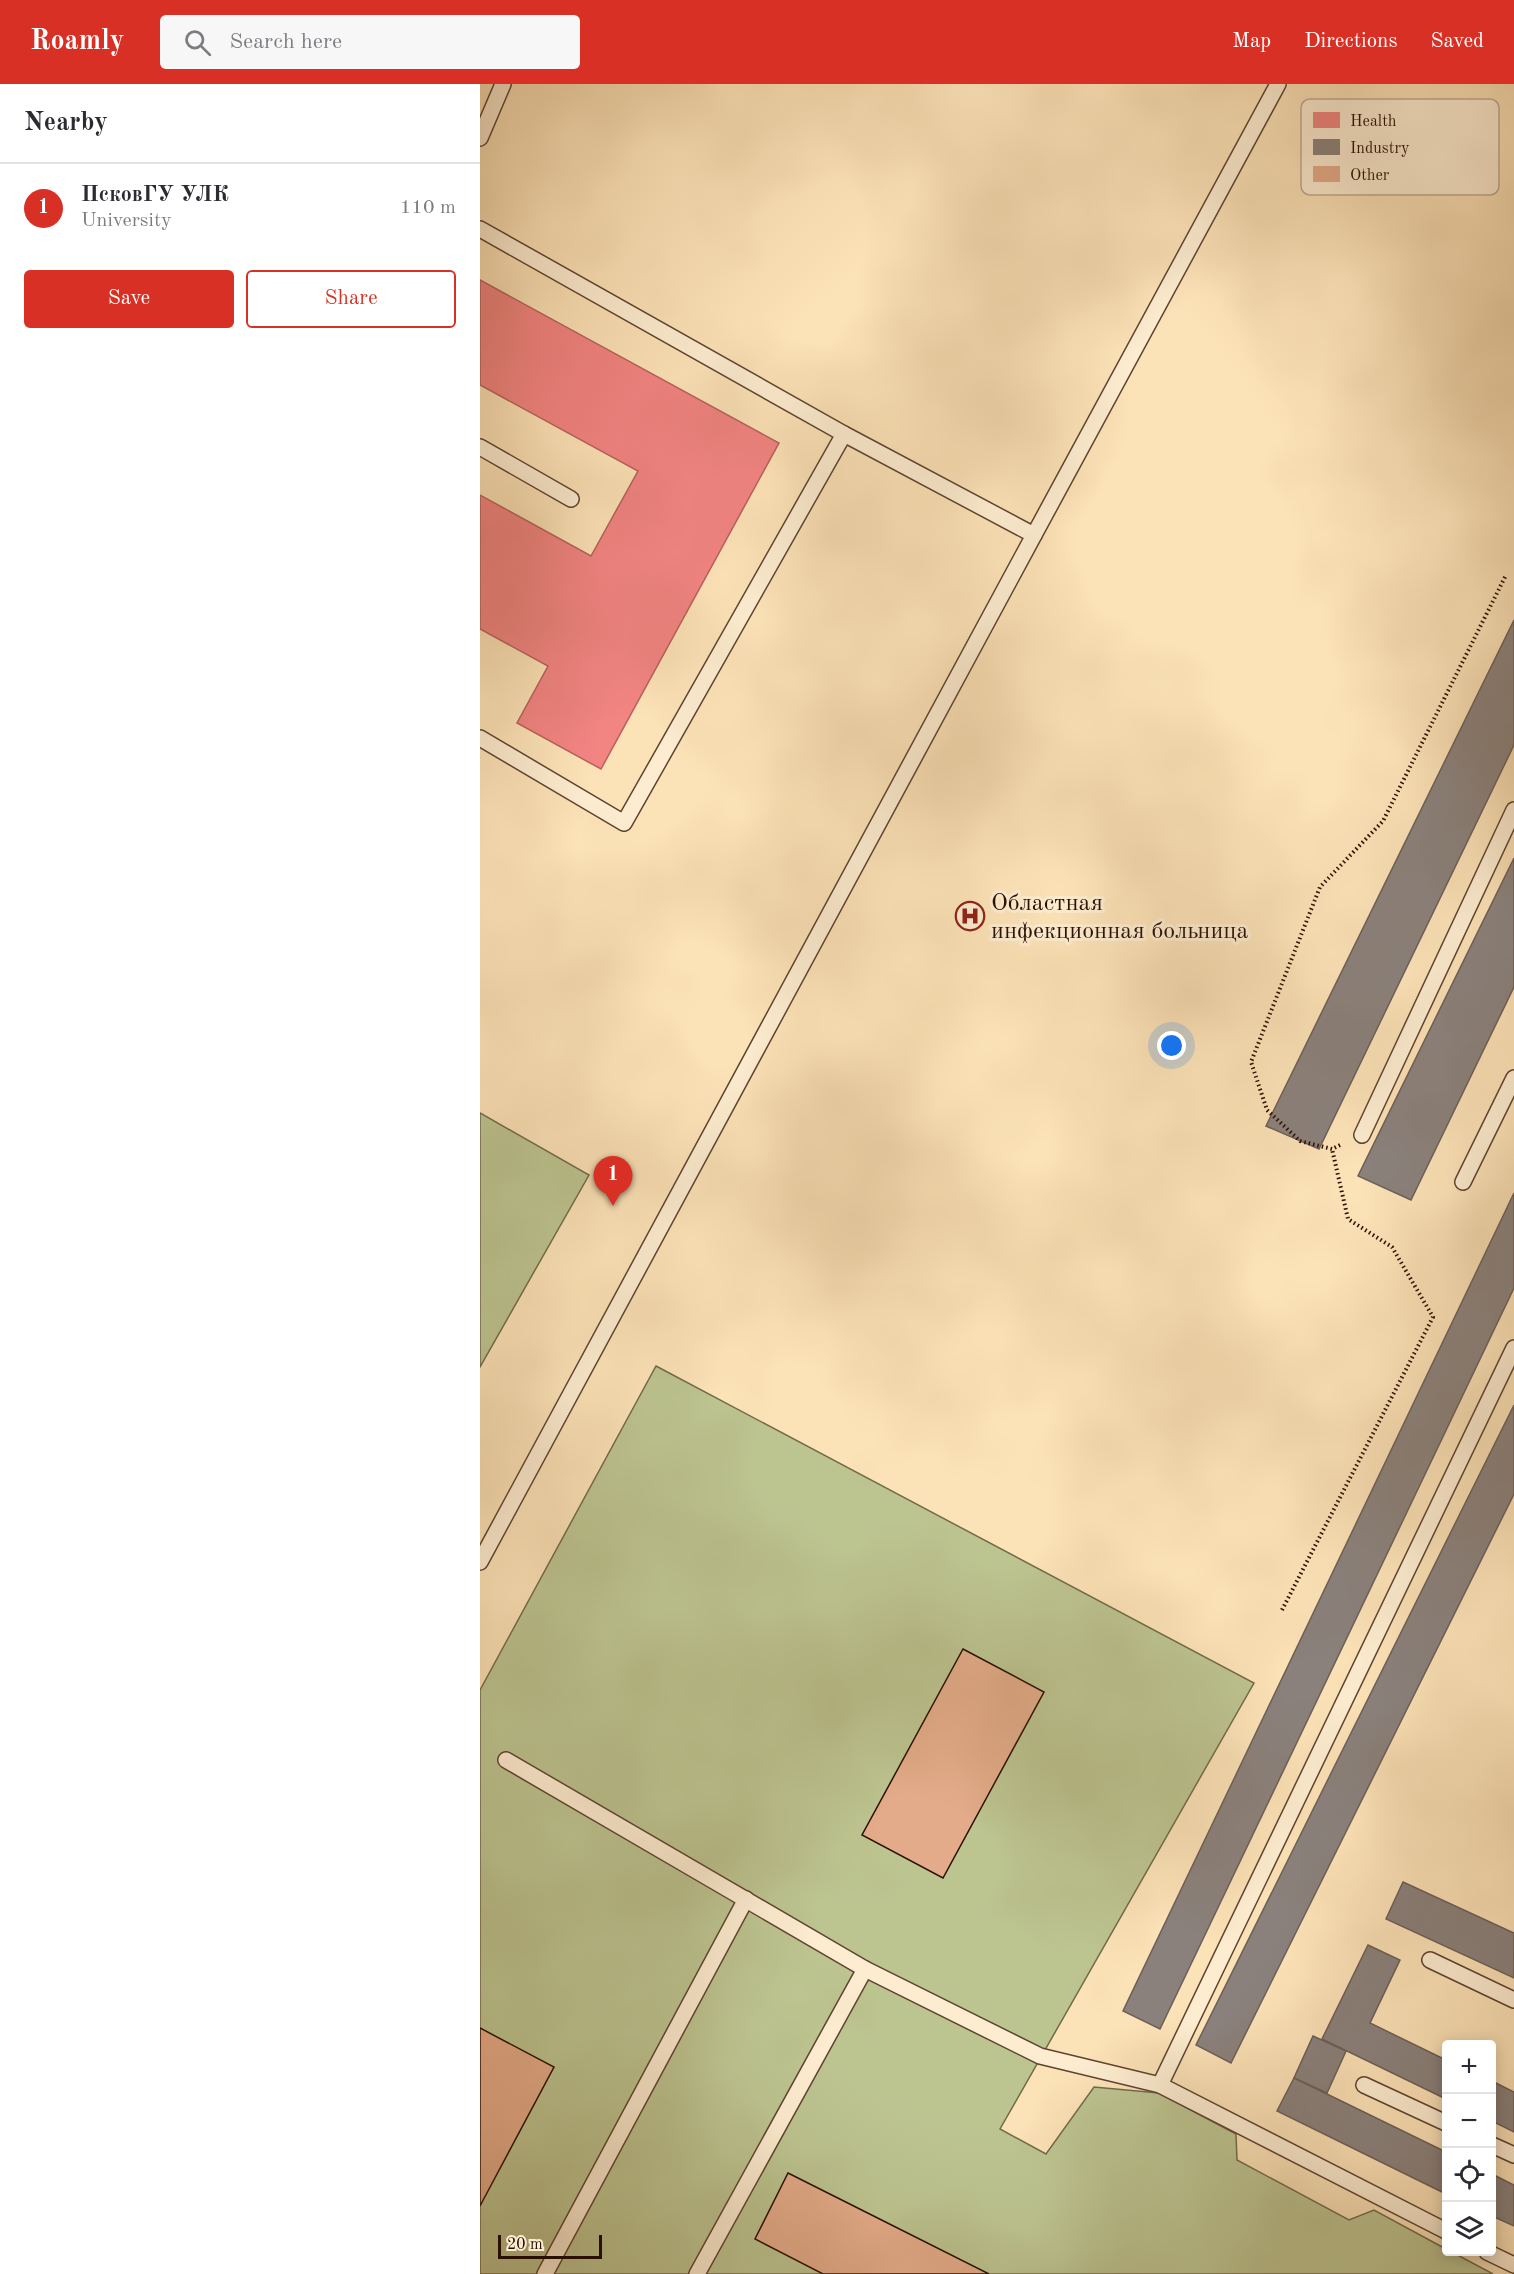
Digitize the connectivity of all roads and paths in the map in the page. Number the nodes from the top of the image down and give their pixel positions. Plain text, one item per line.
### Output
1 (503, 84) edge
2 (1278, 84) edge
3 (480, 138) edge
4 (480, 230) edge
5 (844, 434) junction
6 (480, 447) edge
7 (571, 499) dead end
8 (1034, 535) junction
9 (1506, 575) dead end
10 (480, 738) edge
11 (1514, 810) edge
12 (1514, 1078) edge
13 (1362, 1136) joint
14 (1332, 1149) junction
15 (1463, 1182) dead end
16 (1514, 1348) edge
17 (480, 1562) edge
18 (1282, 1610) dead end
19 (506, 1760) dead end
20 (746, 1899) junction
21 (1430, 1960) dead end
22 (865, 1969) junction
23 (1514, 2000) edge
24 (1160, 2085) junction
25 (1364, 2085) dead end
26 (1442, 2121) edge
27 (1496, 2147) edge
28 (1514, 2155) edge
29 (1442, 2229) edge
30 (1495, 2256) edge
31 (1514, 2265) edge
32 (545, 2274) edge
33 (697, 2274) edge

1 - 3 lane
2 - 8 lane
4 - 5 lane
5 - 8 lane
5 - 10 lane
6 - 7 lane
8 - 17 lane
9 - 14 path
11 - 13 lane
12 - 15 lane
13 - 14 path
14 - 18 path
16 - 24 lane
19 - 20 lane
20 - 22 lane
20 - 32 lane
21 - 23 lane
22 - 24 lane
22 - 33 lane
24 - 29 lane
25 - 26 lane
27 - 28 lane
30 - 31 lane

